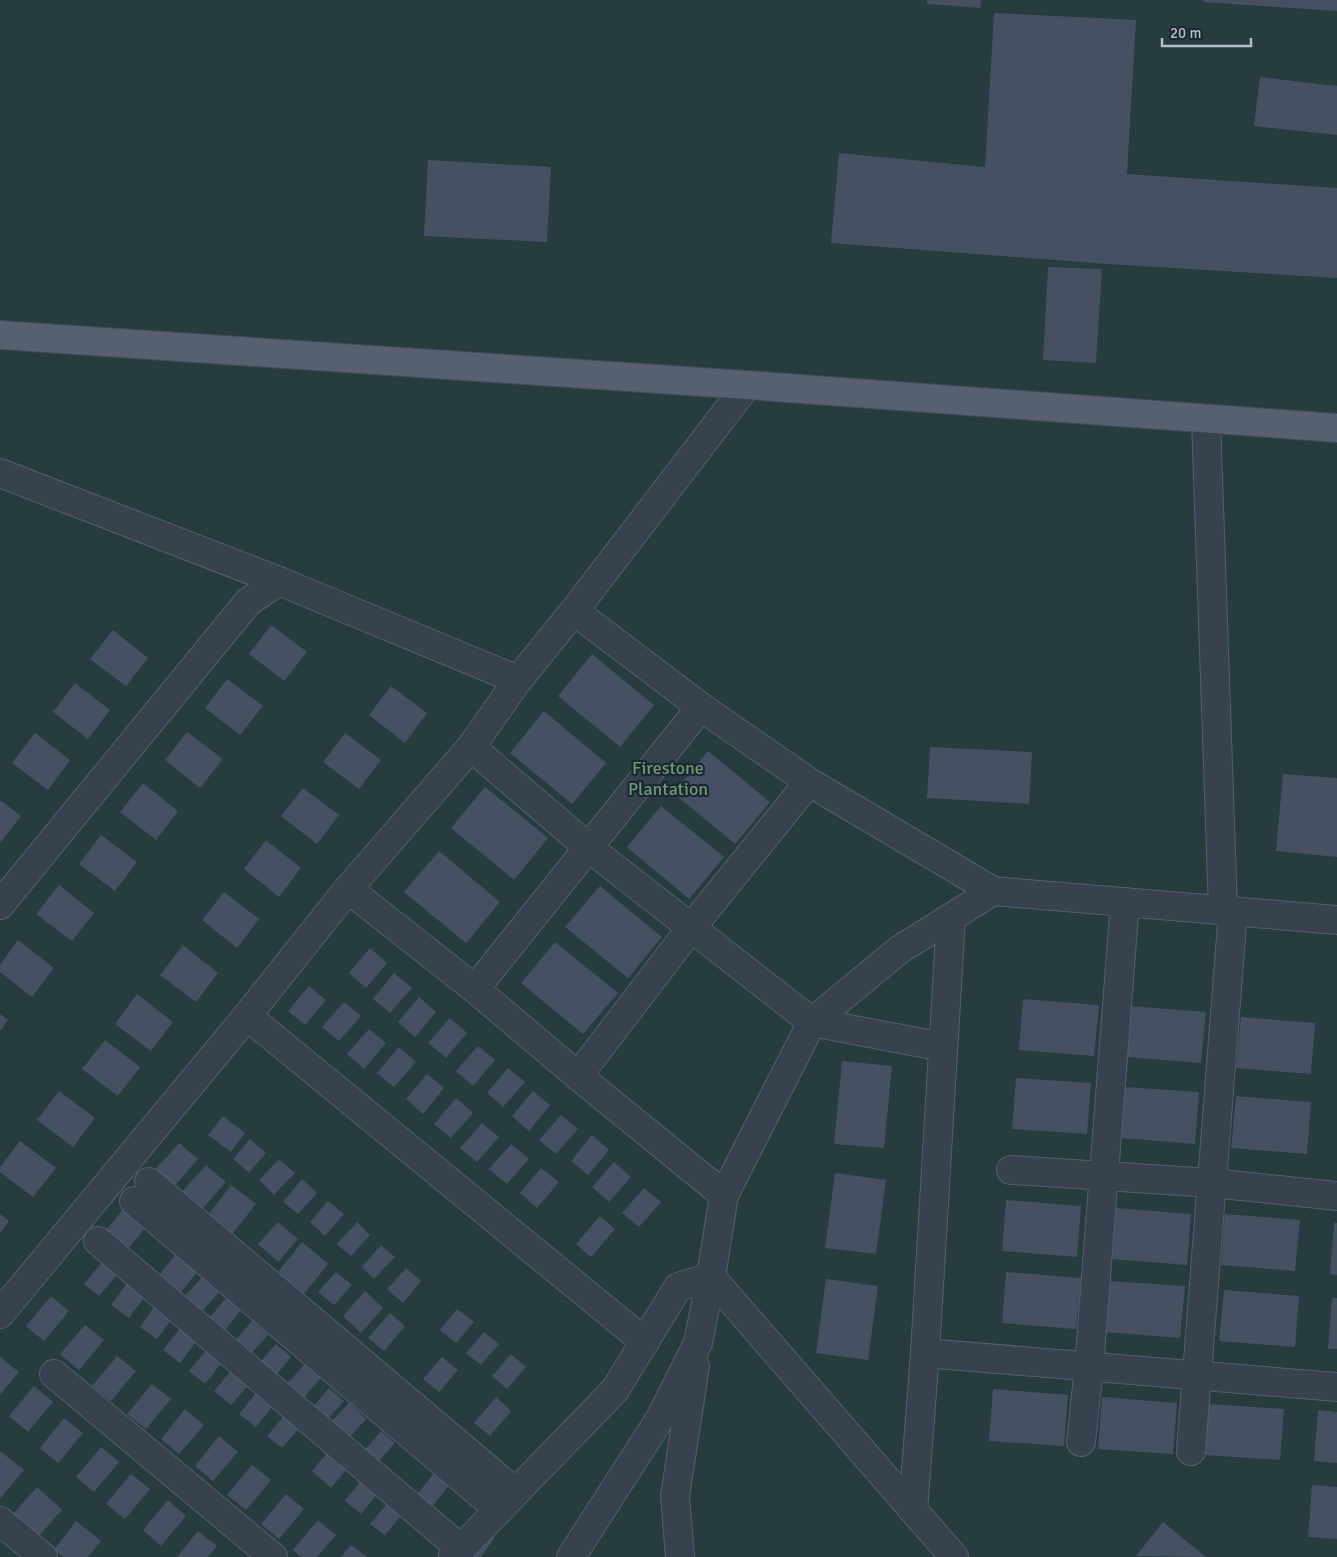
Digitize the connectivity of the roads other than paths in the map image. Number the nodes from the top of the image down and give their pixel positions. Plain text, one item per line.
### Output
1 (0, 335) edge
2 (747, 385) junction
3 (1206, 419) junction
4 (1337, 428) edge
5 (0, 473) edge
6 (279, 581) junction
7 (574, 612) junction
8 (518, 680) junction
9 (701, 707) junction
10 (471, 747) junction
11 (809, 782) junction
12 (589, 848) junction
13 (348, 889) junction
14 (993, 891) junction
15 (1125, 902) junction
16 (0, 905) edge
17 (1228, 910) junction
18 (951, 918) junction
19 (1337, 920) edge
20 (691, 928) junction
21 (475, 989) junction
22 (247, 1016) junction
23 (812, 1022) junction
24 (943, 1047) junction
25 (578, 1076) junction
26 (1011, 1170) dead end
27 (1104, 1176) junction
28 (1212, 1183) junction
29 (141, 1192) dead end
30 (724, 1195) junction
31 (1337, 1196) edge
32 (98, 1241) dead end
33 (711, 1277) junction
34 (0, 1314) edge
35 (645, 1342) junction
36 (698, 1343) junction
37 (925, 1353) junction
38 (1089, 1367) junction
39 (54, 1374) dead end
40 (1197, 1376) junction
41 (1337, 1387) edge
42 (1081, 1442) dead end
43 (1190, 1451) dead end
44 (507, 1501) junction
45 (913, 1510) junction
46 (0, 1521) edge
47 (457, 1553) edge
48 (43, 1557) edge
49 (273, 1557) edge
50 (571, 1557) edge
51 (680, 1557) edge
52 (954, 1557) edge

1 - 2 main road
2 - 3 main road
2 - 7 street
3 - 4 main road
3 - 17 street
5 - 6 street
6 - 8 street
6 - 16 street
7 - 8 street
7 - 9 street
8 - 10 street
9 - 11 street
9 - 12 street
10 - 12 street
10 - 13 street
11 - 14 street
11 - 20 street
12 - 20 street
12 - 21 street
13 - 21 street
13 - 22 street
14 - 15 street
14 - 18 street
15 - 17 street
15 - 27 street
17 - 19 street
17 - 28 street
18 - 23 street
18 - 24 street
20 - 23 street
20 - 25 street
21 - 25 street
22 - 34 street
22 - 35 street
23 - 24 street
23 - 30 street
24 - 37 street
25 - 30 street
26 - 27 street
27 - 28 street
27 - 38 street
28 - 31 street
28 - 40 street
29 - 44 street
30 - 33 street
32 - 47 street
33 - 35 street
33 - 36 street
33 - 45 street
35 - 44 street
36 - 50 street
36 - 51 street
37 - 38 street
37 - 45 street
38 - 40 street
38 - 42 street
39 - 49 street
40 - 41 street
40 - 43 street
44 - 47 street
45 - 52 street
46 - 48 street

